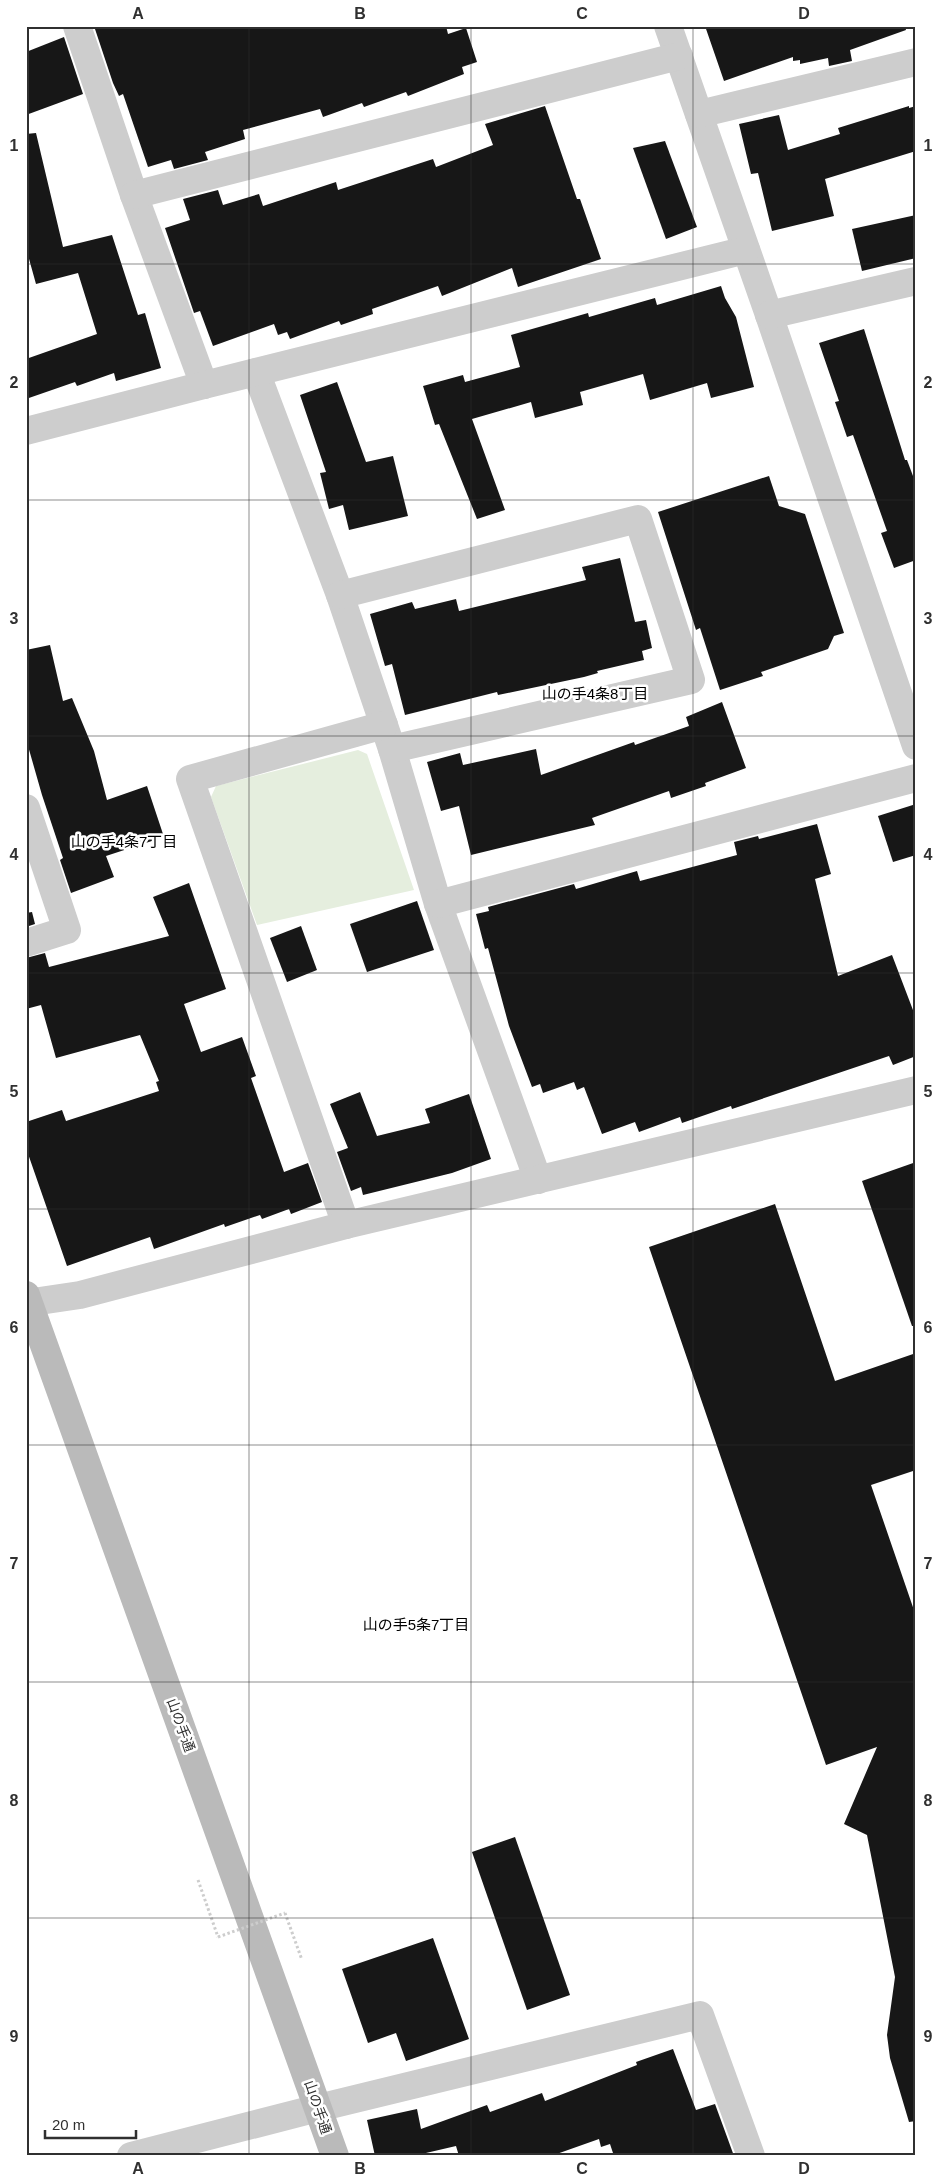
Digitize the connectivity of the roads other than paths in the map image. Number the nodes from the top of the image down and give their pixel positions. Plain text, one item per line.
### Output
1 (77, 26) edge
2 (668, 26) edge
3 (679, 56) junction
4 (916, 62) edge
5 (699, 114) junction
6 (134, 195) junction
7 (746, 250) junction
8 (916, 281) edge
9 (770, 315) junction
10 (256, 372) junction
11 (204, 385) junction
12 (26, 431) edge
13 (340, 595) junction
14 (388, 737) junction
15 (915, 742) edge
16 (916, 778) edge
17 (26, 808) edge
18 (438, 904) junction
19 (26, 943) edge
20 (916, 1090) edge
21 (538, 1180) junction
22 (346, 1225) junction
23 (27, 1300) edge
24 (318, 2108) junction
25 (131, 2156) edge
26 (335, 2156) edge
27 (751, 2156) edge

1 - 6 street
2 - 3 street
3 - 5 street
3 - 6 street
4 - 5 street
5 - 7 street
6 - 11 street
7 - 9 street
7 - 10 street
8 - 9 street
9 - 15 street
10 - 11 street
10 - 13 street
11 - 12 street
13 - 14 street
13 - 14 street
14 - 18 street
14 - 22 street
16 - 18 street
17 - 19 street
18 - 21 street
20 - 21 street
21 - 22 street
22 - 23 street
23 - 24 main road, 山の手通
24 - 25 street
24 - 26 main road, 山の手通
24 - 27 street

